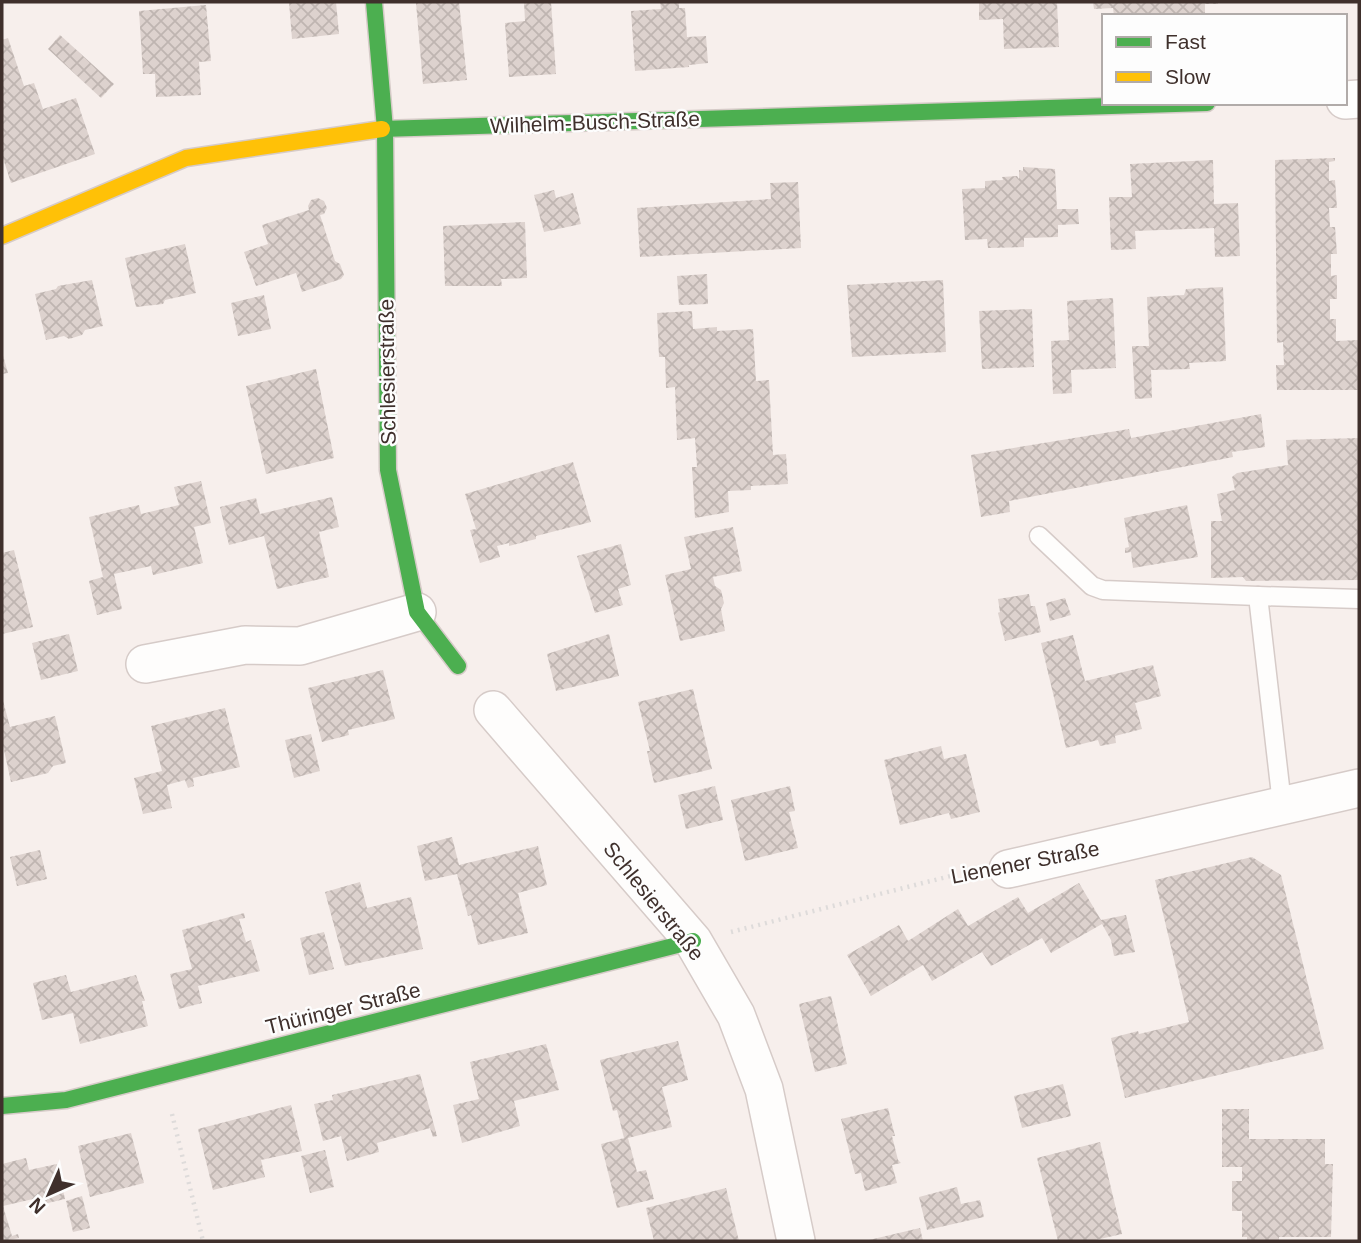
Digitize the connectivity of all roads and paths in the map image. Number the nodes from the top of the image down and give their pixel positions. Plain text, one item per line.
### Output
1 (374, 2) edge
2 (1143, 105) edge
3 (385, 129) junction
4 (2, 236) edge
5 (1039, 536) dead end
6 (1258, 596) junction
7 (1359, 599) edge
8 (417, 612) junction
9 (145, 664) dead end
10 (458, 666) dead end
11 (493, 710) dead end
12 (1359, 788) edge
13 (1282, 804) junction
14 (1008, 869) joint
15 (693, 941) junction
16 (163, 1075) junction
17 (2, 1106) edge
18 (203, 1241) edge
19 (796, 1241) edge

1 - 3 street, Schlesierstraße
2 - 3 street, Wilhelm-Busch-Straße
3 - 4 street, Wilhelm-Busch-Straße
3 - 8 street, Schlesierstraße
5 - 6 lane
6 - 7 lane
6 - 13 lane
8 - 9 street
8 - 10 street, Schlesierstraße
11 - 15 street, Schlesierstraße
12 - 13 street, Lienener Straße
13 - 14 street, Lienener Straße
14 - 15 path, Lienener Straße
15 - 16 street, Thüringer Straße
15 - 19 street, Schlesierstraße
16 - 17 street, Thüringer Straße
16 - 18 path

